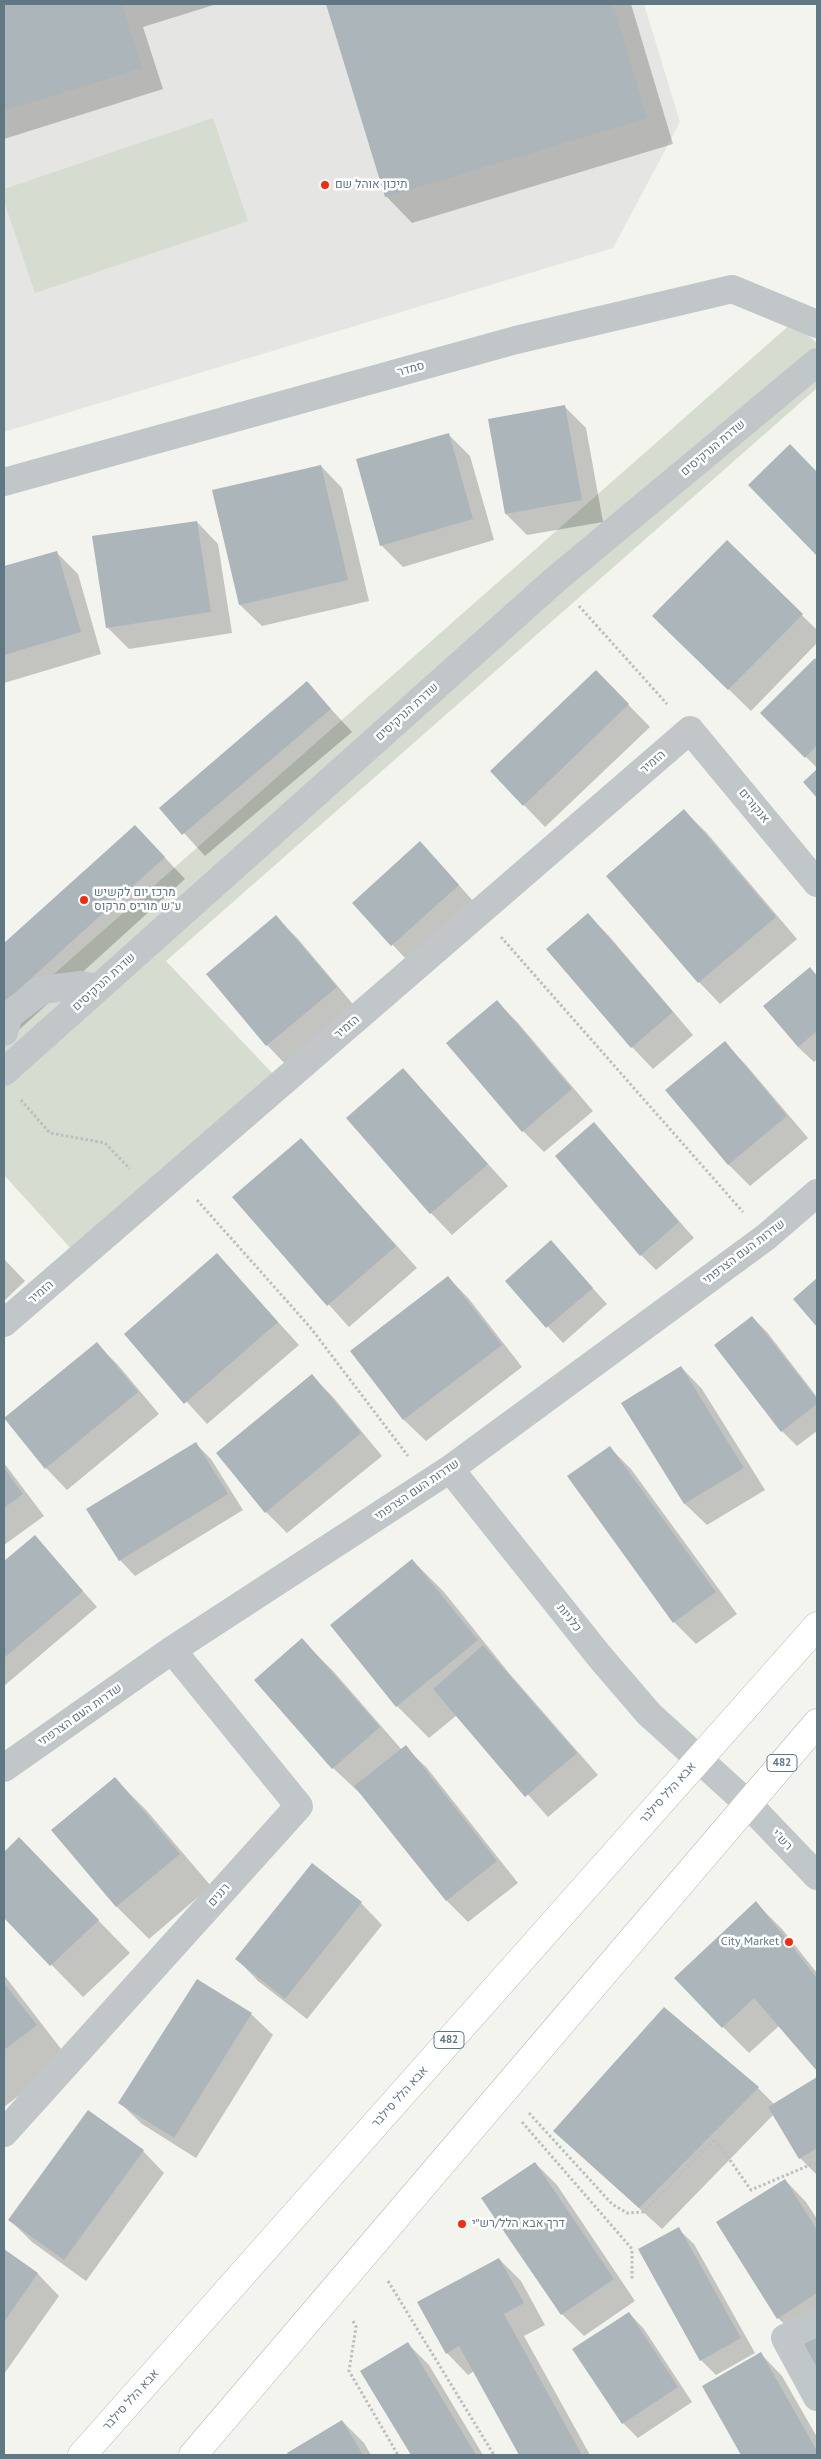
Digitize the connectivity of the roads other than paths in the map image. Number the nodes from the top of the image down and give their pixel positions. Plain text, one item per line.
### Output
1 (817, 324) edge
2 (817, 362) edge
3 (4, 482) edge
4 (690, 730) joint
5 (817, 883) edge
6 (97, 988) junction
7 (4, 1032) edge
8 (4, 1072) edge
9 (817, 1193) edge
10 (4, 1324) edge
11 (439, 1476) junction
12 (817, 1626) edge
13 (172, 1650) junction
14 (817, 1723) edge
15 (698, 1760) junction
16 (4, 1768) edge
17 (747, 1803) junction
18 (817, 1876) edge
19 (4, 2133) edge
20 (817, 2322) edge
21 (817, 2397) edge
22 (82, 2455) edge
23 (193, 2455) edge

1 - 3 street, סמדר
2 - 6 street, שדרת הנרקיסים
4 - 5 street, אנקורים
4 - 10 street, הזמיר
6 - 7 street
6 - 8 street, שדרת הנרקיסים
9 - 11 street, שדרות העם הצרפתי
11 - 13 street, שדרות העם הצרפתי
11 - 15 street, כלניות
12 - 15 main road, אבא הלל סילבר / 482
13 - 16 street, שדרות העם הצרפתי
13 - 19 street, רננים
14 - 17 main road, 482
15 - 17 street, כלניות
15 - 22 main road, אבא הלל סילבר / 482
17 - 18 street, רש"י
17 - 23 main road, 482
20 - 21 street

